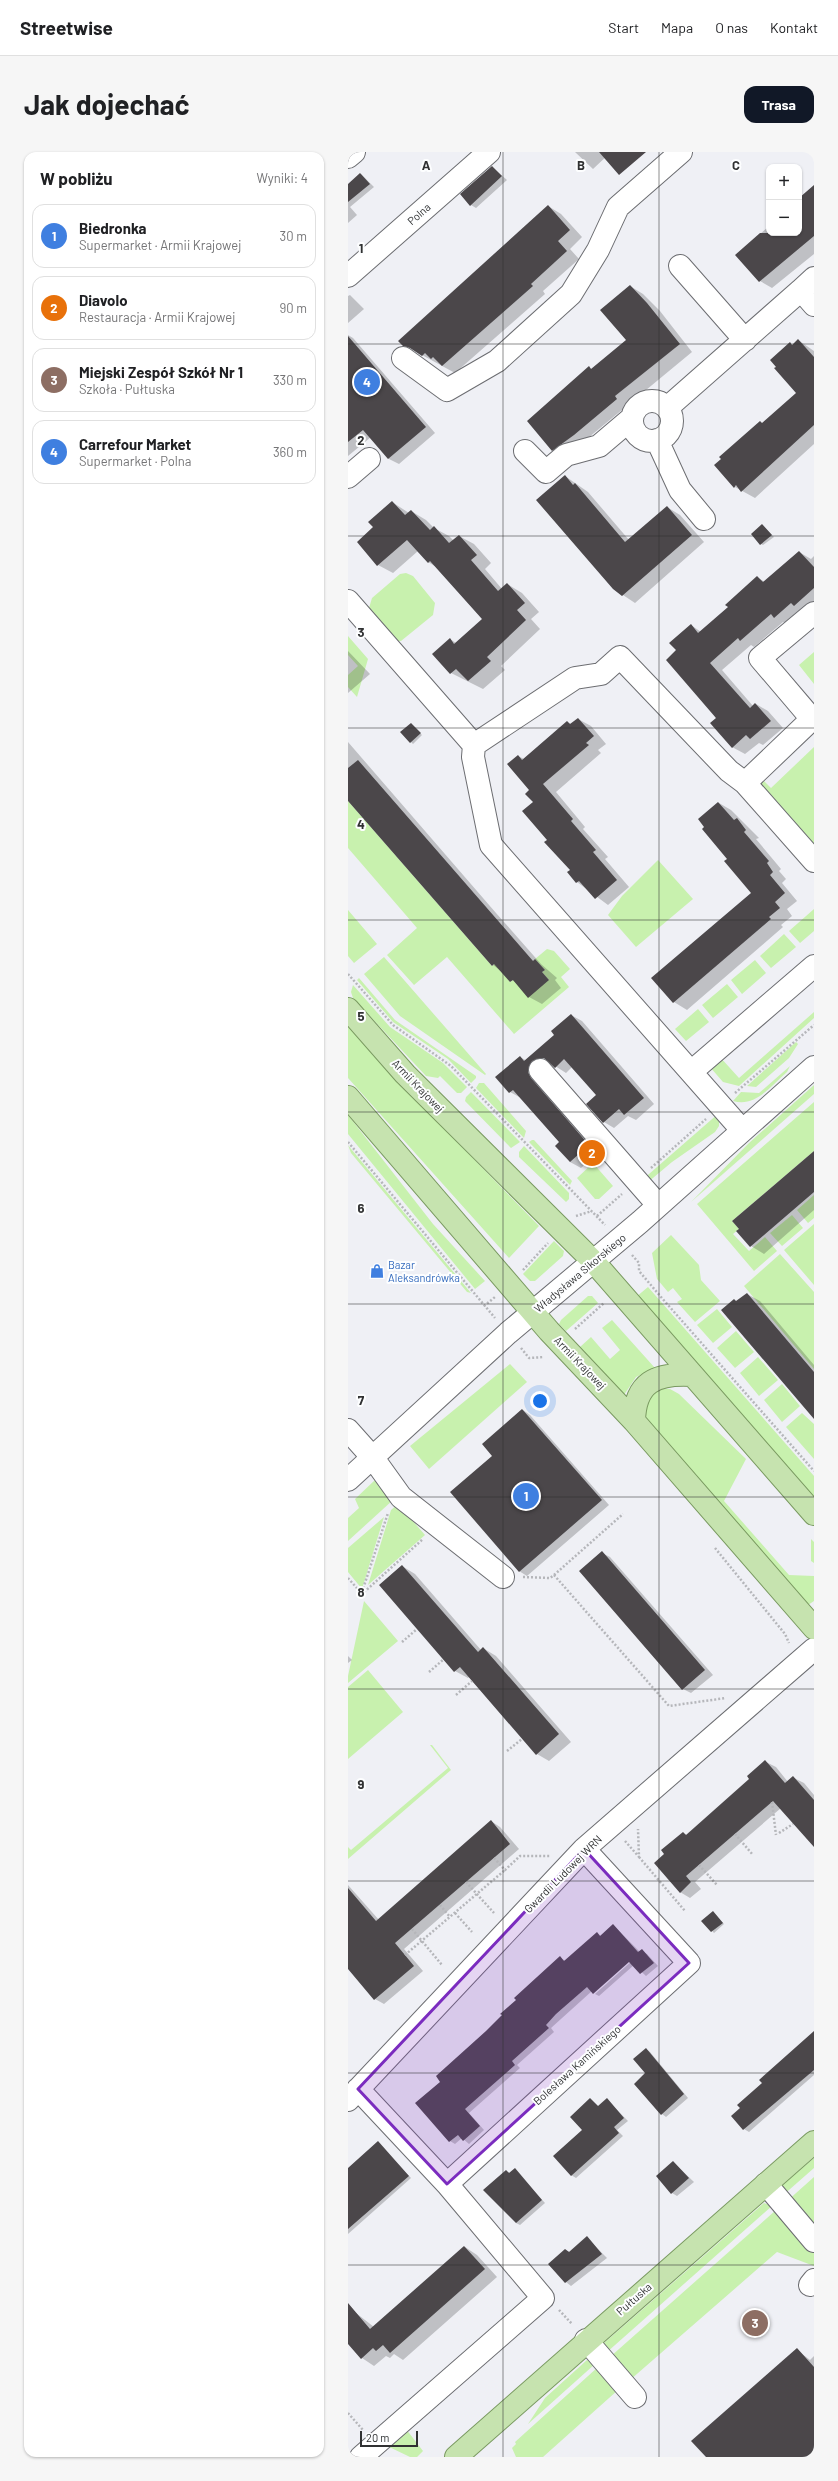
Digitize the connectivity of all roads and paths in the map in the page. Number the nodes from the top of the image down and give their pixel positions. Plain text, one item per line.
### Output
1 (354, 152) edge
2 (489, 152) edge
3 (680, 152) edge
4 (348, 157) edge
5 (680, 266) dead end
6 (348, 276) edge
7 (810, 291) edge
8 (745, 340) junction
9 (403, 358) dead end
10 (667, 408) junction
11 (632, 418) junction
12 (657, 440) junction
13 (525, 451) dead end
14 (369, 459) dead end
15 (348, 477) edge
16 (704, 519) dead end
17 (348, 602) edge
18 (814, 613) edge
19 (474, 745) junction
20 (745, 783) junction
21 (814, 861) edge
22 (814, 966) edge
23 (348, 974) edge
24 (348, 1009) edge
25 (814, 1067) edge
26 (540, 1070) dead end
27 (691, 1072) junction
28 (348, 1097) edge
29 (742, 1130) junction
30 (348, 1142) edge
31 (658, 1205) junction
32 (592, 1211) junction
33 (561, 1230) junction
34 (619, 1240) junction
35 (594, 1262) junction
36 (639, 1271) junction
37 (510, 1284) junction
38 (619, 1290) junction
39 (484, 1306) junction
40 (534, 1312) junction
41 (508, 1333) junction
42 (551, 1353) junction
43 (692, 1375) junction
44 (634, 1421) junction
45 (348, 1430) edge
46 (373, 1458) junction
47 (814, 1471) edge
48 (348, 1480) edge
49 (389, 1509) dead end
50 (623, 1514) dead end
51 (814, 1514) edge
52 (437, 1527) junction
53 (714, 1547) dead end
54 (554, 1575) junction
55 (503, 1577) joint
56 (348, 1578) edge
57 (362, 1594) junction
58 (814, 1628) edge
59 (417, 1629) dead end
60 (402, 1642) dead end
61 (808, 1655) edge
62 (444, 1659) dead end
63 (429, 1672) dead end
64 (472, 1681) dead end
65 (456, 1694) dead end
66 (730, 1697) dead end
67 (522, 1739) dead end
68 (507, 1751) dead end
69 (772, 1802) dead end
70 (793, 1824) dead end
71 (638, 1825) dead end
72 (779, 1833) dead end
73 (734, 1834) dead end
74 (776, 1835) dead end
75 (621, 1839) dead end
76 (584, 1849) junction
77 (752, 1855) dead end
78 (555, 1856) dead end
79 (639, 1857) junction
80 (494, 1858) dead end
81 (699, 1865) dead end
82 (505, 1870) junction
83 (466, 1882) dead end
84 (717, 1885) dead end
85 (476, 1894) junction
86 (440, 1905) dead end
87 (685, 1911) dead end
88 (455, 1913) junction
89 (494, 1913) dead end
90 (450, 1917) junction
91 (412, 1929) dead end
92 (472, 1932) dead end
93 (422, 1941) junction
94 (405, 1955) dead end
95 (442, 1964) dead end
96 (353, 2094) edge
97 (814, 2142) edge
98 (447, 2184) junction
99 (766, 2184) junction
100 (814, 2241) edge
101 (586, 2340) junction
102 (635, 2397) dead end
103 (361, 2457) edge
104 (456, 2457) edge

1 - 4 street
2 - 6 street, Polna
3 - 9 street
5 - 8 street
7 - 8 street
8 - 10 street
10 - 11 street
10 - 12 street
11 - 12 street
11 - 13 street
12 - 16 street
14 - 15 street
17 - 19 street
18 - 20 street
19 - 20 street
19 - 27 street
20 - 21 street
22 - 27 street
23 - 32 path
24 - 33 main road, Armii Krajowej
25 - 29 street, Władysława Sikorskiego
26 - 31 street
27 - 29 street
28 - 37 main road, Armii Krajowej
29 - 31 street, Władysława Sikorskiego
30 - 39 path
31 - 34 street, Władysława Sikorskiego
32 - 33 path
32 - 34 path
33 - 35 main road, Armii Krajowej
33 - 37 path
34 - 35 street, Władysława Sikorskiego
34 - 36 path
35 - 38 main road, Armii Krajowej
35 - 40 street, Władysława Sikorskiego
36 - 38 path
36 - 47 path
37 - 39 path
37 - 40 main road, Armii Krajowej
38 - 42 path
38 - 43 main road, Armii Krajowej
39 - 41 path
40 - 41 street, Władysława Sikorskiego
40 - 42 main road, Armii Krajowej
41 - 42 path
41 - 46 street, Władysława Sikorskiego
42 - 44 main road, Armii Krajowej
43 - 44 main road
43 - 51 main road, Armii Krajowej
44 - 58 main road, Armii Krajowej
45 - 46 street
46 - 48 street, Władysława Sikorskiego
46 - 52 street
49 - 57 path
50 - 54 path
52 - 55 street
52 - 57 path
53 - 61 path
54 - 55 path
54 - 66 path
56 - 57 path
59 - 60 path
61 - 76 street, Gwardii Ludowej WRN
62 - 63 path
64 - 65 path
67 - 68 path
69 - 74 path
70 - 72 path
71 - 79 path
73 - 77 path
75 - 79 path
76 - 96 street, Gwardii Ludowej WRN
76 - 98 street, Bolesława Kamińskiego
78 - 82 path
79 - 87 path
80 - 82 path
81 - 84 path
82 - 85 path
83 - 85 path
85 - 88 path
85 - 89 path
86 - 90 path
88 - 90 path
88 - 92 path
90 - 93 path
91 - 93 path
93 - 94 path
93 - 95 path
96 - 98 street
97 - 99 main road, Pułtuska
98 - 103 street
99 - 100 street
99 - 101 main road, Pułtuska
101 - 102 street
101 - 104 main road, Pułtuska

